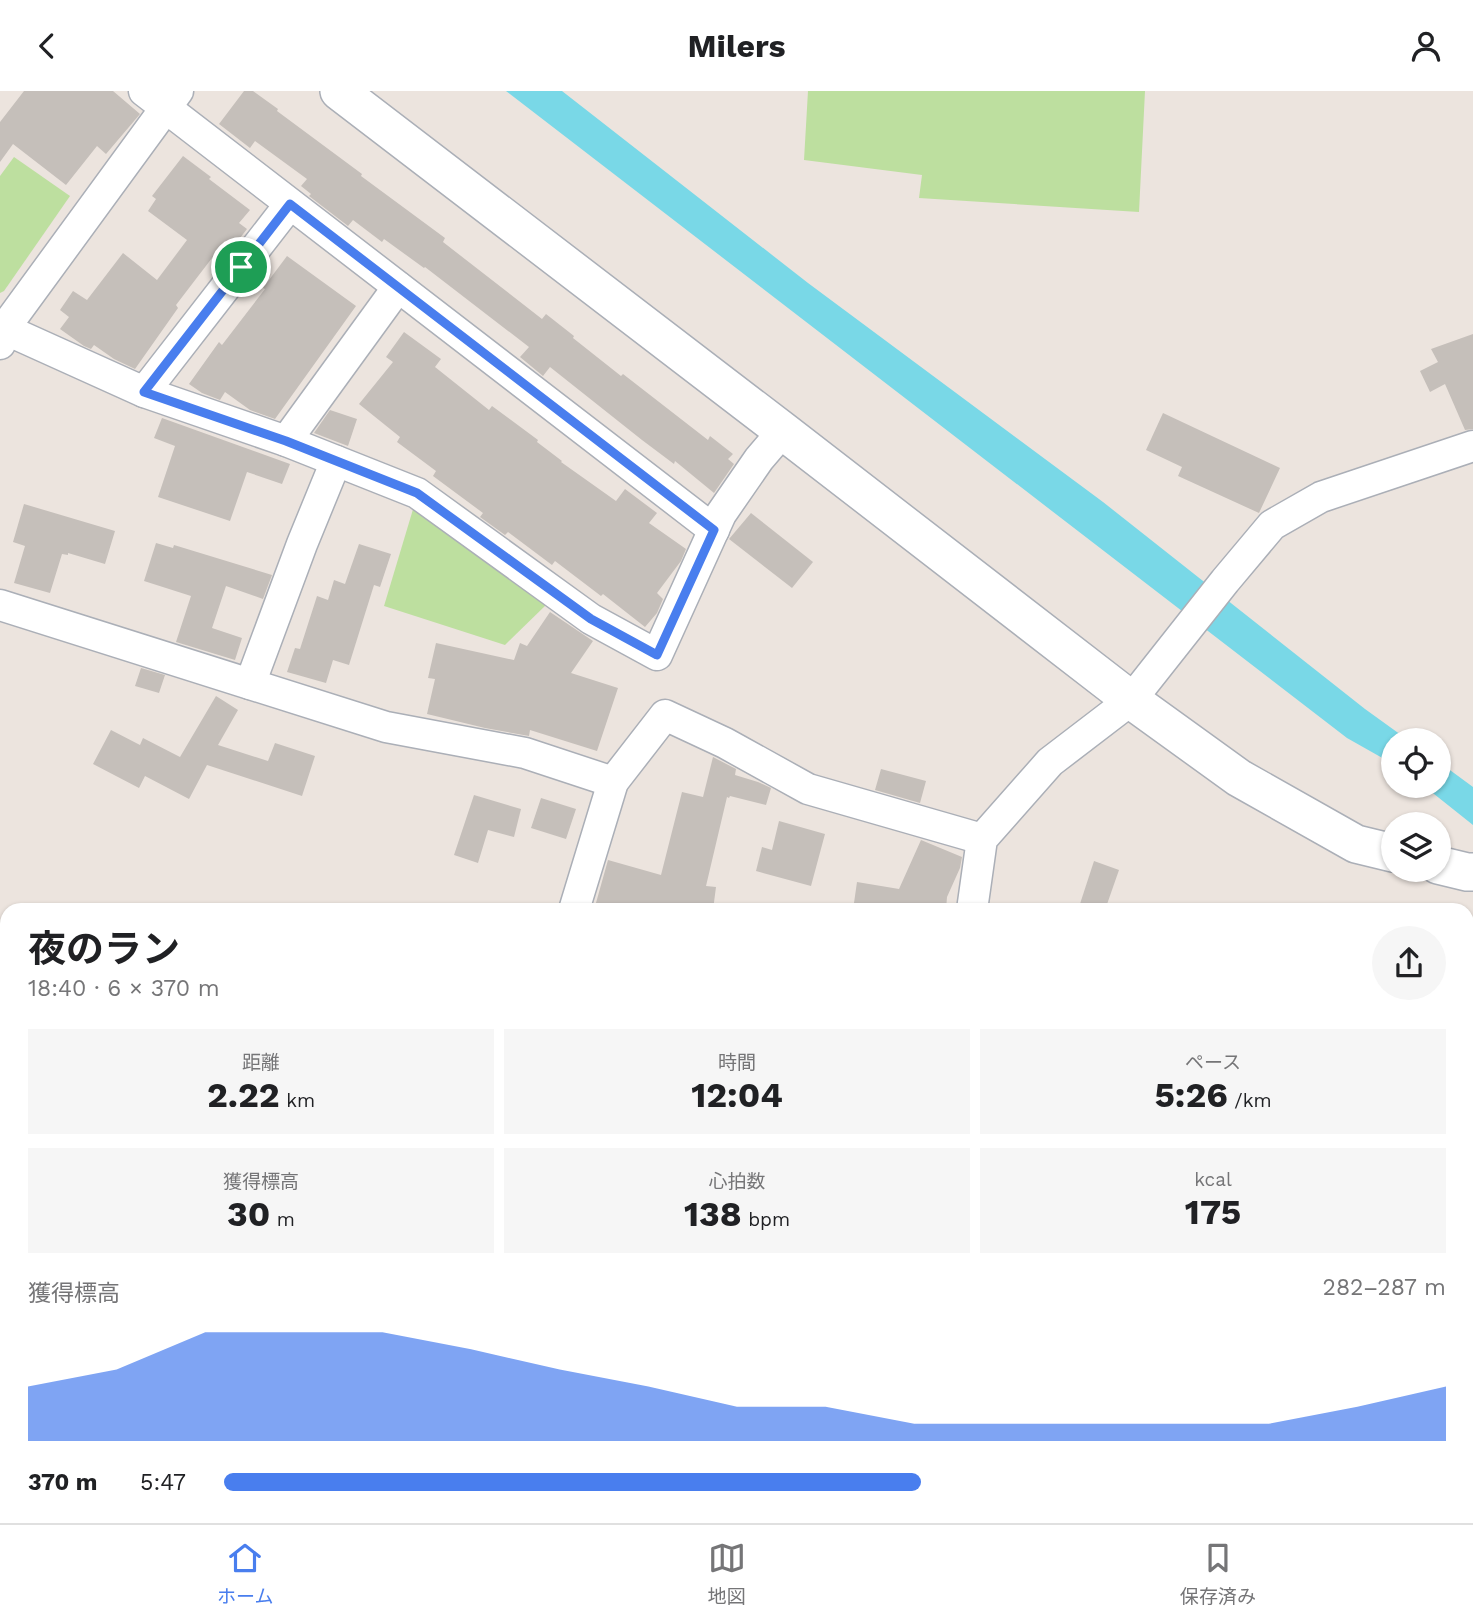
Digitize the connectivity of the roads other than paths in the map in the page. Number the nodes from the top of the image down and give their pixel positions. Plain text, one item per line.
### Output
1 (338, 91) edge
2 (163, 97) edge
3 (290, 204) junction
4 (398, 287) junction
5 (1, 333) edge
6 (144, 392) junction
7 (783, 431) junction
8 (286, 441) junction
9 (1473, 446) edge
10 (336, 461) junction
11 (714, 530) junction
12 (0, 605) edge
13 (250, 684) junction
14 (1131, 700) junction
15 (613, 782) junction
16 (982, 839) junction
17 (1381, 850) edge
18 (576, 903) edge
19 (973, 903) edge

1 - 7 street
2 - 3 street
2 - 5 street
3 - 4 street
3 - 6 street
4 - 8 street
4 - 11 street
5 - 6 street
6 - 8 street
7 - 11 street
7 - 14 street
8 - 10 street
9 - 14 street
10 - 11 street
10 - 13 street
12 - 13 street
13 - 15 street
14 - 16 street
14 - 17 street
15 - 16 street
15 - 18 street
16 - 19 street

